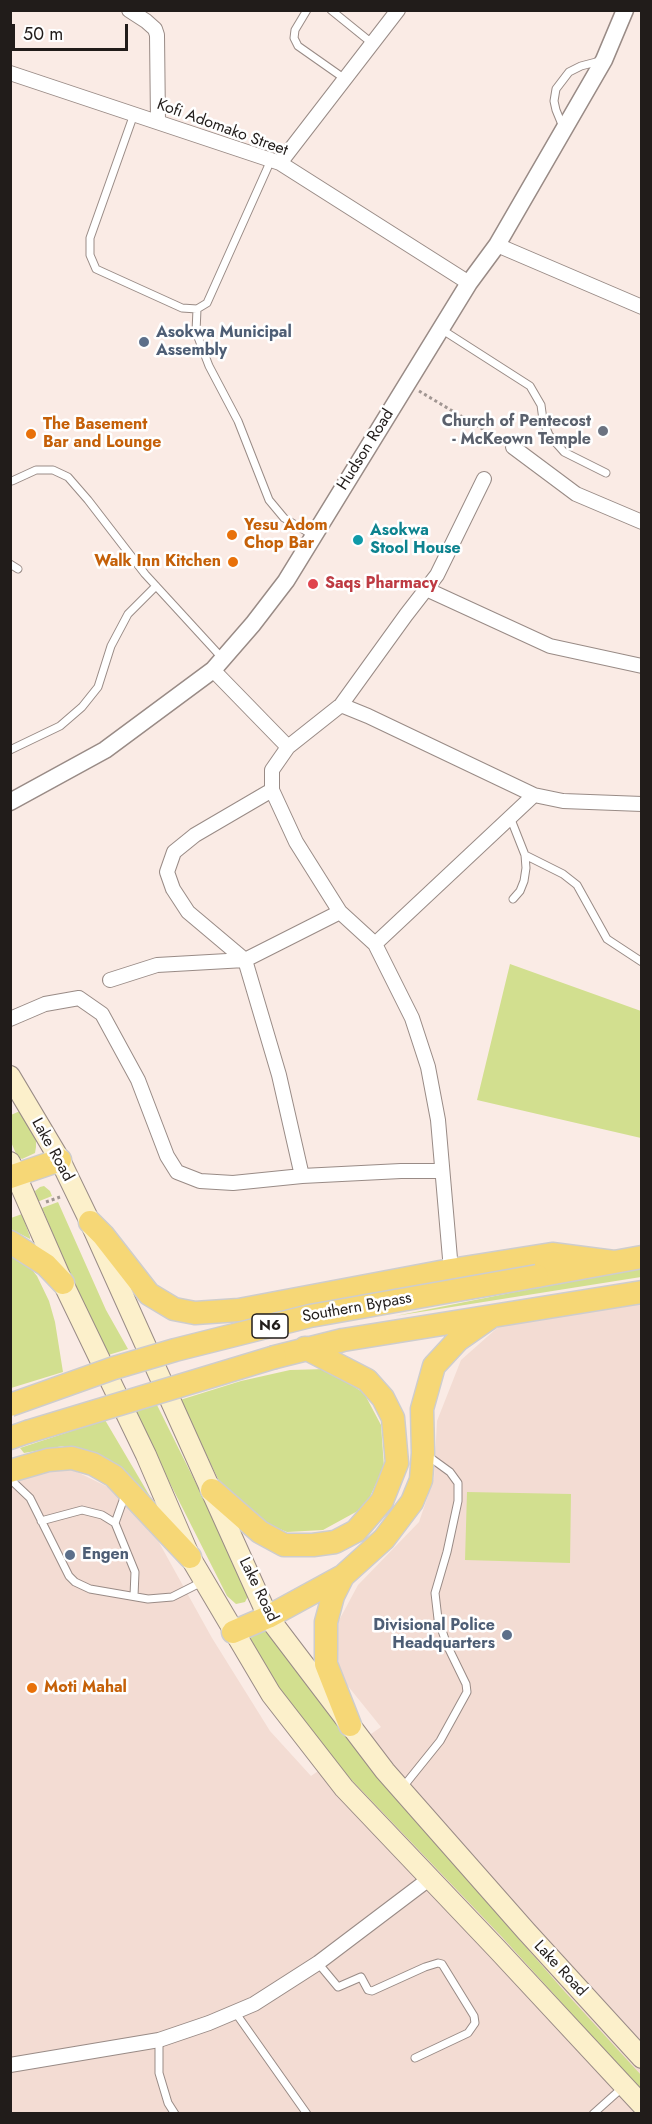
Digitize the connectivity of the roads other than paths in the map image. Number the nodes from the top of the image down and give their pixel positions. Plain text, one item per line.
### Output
1 (129, 10) edge
2 (307, 10) edge
3 (331, 10) edge
4 (398, 10) edge
5 (625, 10) edge
6 (373, 44) junction
7 (604, 60) junction
8 (10, 73) edge
9 (345, 79) junction
10 (134, 114) junction
11 (158, 122) junction
12 (564, 129) junction
13 (276, 162) junction
14 (497, 245) junction
15 (469, 283) junction
16 (642, 307) edge
17 (197, 309) junction
18 (441, 329) junction
19 (513, 447) road end
20 (606, 473) dead end
21 (484, 478) dead end
22 (12, 481) dead end
23 (642, 522) edge
24 (314, 536) junction
25 (10, 564) edge
26 (18, 569) dead end
27 (156, 586) junction
28 (426, 589) junction
29 (218, 665) junction
30 (642, 666) edge
31 (341, 705) junction
32 (288, 747) junction
33 (10, 750) edge
34 (272, 790) junction
35 (534, 795) junction
36 (10, 802) edge
37 (642, 804) edge
38 (510, 818) junction
39 (525, 855) junction
40 (513, 899) dead end
41 (340, 912) junction
42 (375, 944) junction
43 (245, 960) junction
44 (642, 962) edge
45 (110, 980) dead end
46 (10, 1019) edge
47 (10, 1076) edge
48 (60, 1160) junction
49 (13, 1171) edge
50 (442, 1171) junction
51 (302, 1176) junction
52 (90, 1222) junction
53 (10, 1242) edge
54 (642, 1257) edge
55 (614, 1262) junction
56 (451, 1270) junction
57 (63, 1283) junction
58 (642, 1292) edge
59 (490, 1317) junction
60 (305, 1348) junction
61 (10, 1405) edge
62 (19, 1435) edge
63 (423, 1453) junction
64 (10, 1471) edge
65 (10, 1479) edge
66 (126, 1490) junction
67 (212, 1490) junction
68 (41, 1521) junction
69 (115, 1523) junction
70 (190, 1557) junction
71 (343, 1576) junction
72 (204, 1581) junction
73 (134, 1596) junction
74 (268, 1617) junction
75 (233, 1632) junction
76 (350, 1725) junction
77 (401, 1789) junction
78 (429, 1879) junction
79 (318, 1963) junction
80 (235, 2012) junction
81 (159, 2040) junction
82 (415, 2058) dead end
83 (642, 2058) edge
84 (10, 2064) edge
85 (624, 2087) junction
86 (642, 2105) edge
87 (175, 2114) edge
88 (307, 2114) edge
89 (593, 2114) edge

1 - 11 street
2 - 9 lane
3 - 6 lane
4 - 6 street
5 - 7 street, Hudson Road
6 - 9 street
7 - 12 street, Hudson Road
7 - 12 lane
8 - 10 street, Kofi Adomako Street
9 - 13 street
10 - 11 street, Kofi Adomako Street
10 - 17 lane
11 - 13 street, Kofi Adomako Street
12 - 14 street, Hudson Road
13 - 15 street, Kofi Adomako Street
13 - 17 lane
14 - 15 street, Hudson Road
14 - 16 street
15 - 18 street, Hudson Road
17 - 24 lane
18 - 20 lane
18 - 24 street, Hudson Road
19 - 23 street
21 - 28 street
22 - 27 lane
24 - 29 street, Hudson Road
25 - 26 lane
27 - 29 lane
27 - 33 lane
28 - 30 street
28 - 31 street
29 - 32 street
29 - 36 street, Hudson Road
31 - 32 street
31 - 35 street
32 - 34 street
34 - 41 street
34 - 43 street
35 - 37 street
35 - 38 street
38 - 39 lane
38 - 42 street
39 - 40 lane
39 - 44 lane
41 - 42 street
41 - 43 street
42 - 50 street
43 - 45 street
43 - 51 street
46 - 51 street
47 - 48 main road, Lake Road
48 - 49 highway
48 - 52 main road, Lake Road
49 - 57 main road, Lake Road
50 - 51 street
50 - 56 street
52 - 56 highway
52 - 67 main road, Lake Road
53 - 57 highway
54 - 55 highway, Southern Bypass / N6
55 - 56 highway
55 - 61 highway, Southern Bypass / N6, bridge
57 - 70 main road, Lake Road
58 - 59 highway, Southern Bypass / N6
59 - 60 highway, Southern Bypass / N6
59 - 63 highway
60 - 62 highway, Southern Bypass / N6, bridge
60 - 67 highway
63 - 71 highway
63 - 77 lane
64 - 66 highway
65 - 68 lane
66 - 69 lane
66 - 70 highway
67 - 74 main road, Lake Road
68 - 69 lane
68 - 73 lane
69 - 73 lane
70 - 72 main road, Lake Road
71 - 74 highway
71 - 76 highway
72 - 73 lane
72 - 75 main road, Lake Road
74 - 75 highway
74 - 76 main road, Lake Road
75 - 78 main road, Lake Road
76 - 77 main road, Lake Road
77 - 83 main road, Lake Road
78 - 79 street
78 - 85 main road, Lake Road
79 - 80 street
79 - 82 lane
80 - 81 street
80 - 88 lane
81 - 84 street
81 - 87 lane
85 - 86 main road, Lake Road
85 - 89 lane

